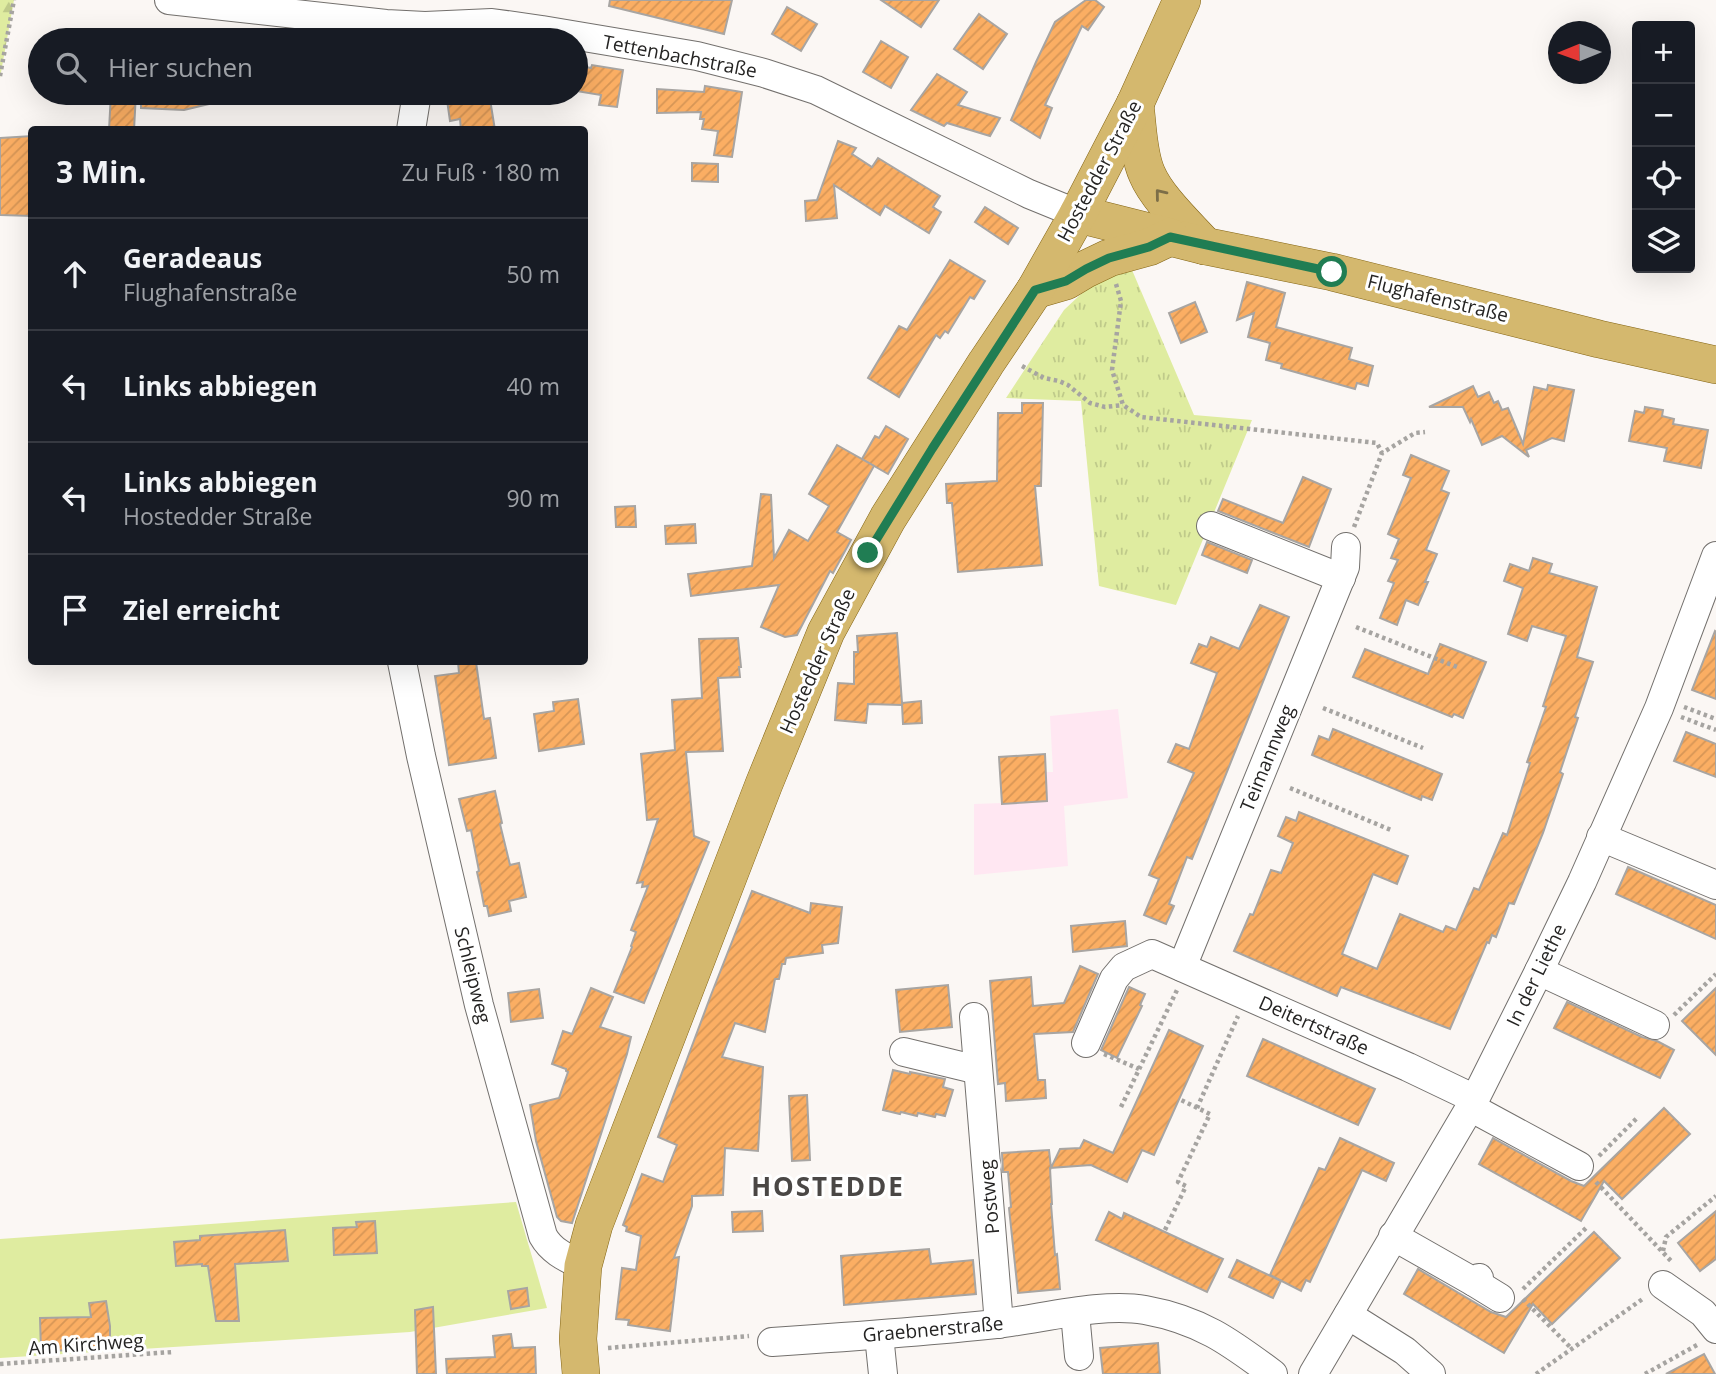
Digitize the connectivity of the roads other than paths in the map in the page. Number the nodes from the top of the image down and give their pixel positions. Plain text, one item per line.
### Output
1 (169, 0) edge
2 (1182, 0) edge
3 (397, 28) edge
4 (458, 28) edge
5 (528, 28) edge
6 (588, 38) edge
7 (1135, 104) junction
8 (415, 105) edge
9 (412, 126) edge
10 (1078, 214) junction
11 (1170, 237) junction
12 (1205, 246) junction
13 (1035, 290) junction
14 (1716, 365) edge
15 (1211, 526) dead end
16 (1349, 541) road end
17 (1716, 555) edge
18 (1341, 578) junction
19 (403, 665) edge
20 (1601, 837) junction
21 (1716, 885) edge
22 (1539, 971) junction
23 (1180, 977) junction
24 (974, 1017) dead end
25 (1655, 1025) road end
26 (1086, 1043) road end
27 (904, 1052) dead end
28 (978, 1070) junction
29 (1472, 1103) junction
30 (1582, 1168) road end
31 (1393, 1236) junction
32 (583, 1266) junction
33 (1663, 1285) road end
34 (1500, 1298) dead end
35 (1075, 1313) junction
36 (1348, 1315) junction
37 (999, 1324) junction
38 (879, 1335) junction
39 (1710, 1335) edge
40 (772, 1342) road end
41 (1079, 1356) dead end
42 (580, 1362) edge
43 (883, 1374) edge
44 (1273, 1374) edge
45 (1313, 1374) edge
46 (1431, 1374) edge

1 - 3 street, Tettenbachstraße
2 - 7 main road, Hostedder Straße
4 - 5 street, Tettenbachstraße
6 - 10 street, Tettenbachstraße
7 - 10 main road, Hostedder Straße
12 -> 7 main road
8 - 9 street
10 - 11 main road, Flughafenstraße
10 - 13 main road, Hostedder Straße
11 - 12 main road, Flughafenstraße
11 - 13 main road
12 - 14 main road, Flughafenstraße
13 - 32 main road, Hostedder Straße
15 - 18 street
16 - 18 street, Teimannweg
17 - 20 street, In der Liethe
18 - 23 street, Teimannweg
19 - 32 street, Schleipweg
20 - 21 street
20 - 22 street, In der Liethe
22 - 25 street
22 - 29 street, In der Liethe
23 - 26 street, Deitertstraße
23 - 29 street, Deitertstraße
24 - 28 street, Postweg
27 - 28 street
28 - 37 street, Postweg
29 - 30 street, Deitertstraße
29 - 31 street, In der Liethe
31 - 34 street
31 - 36 street, In der Liethe
32 - 42 main road, Hostedder Straße
33 - 39 street
35 - 37 street, Graebnerstraße
35 - 41 street
35 - 44 street, Graebnerstraße
36 - 45 street, In der Liethe
36 - 46 street
37 - 38 street, Graebnerstraße
38 - 40 street, Graebnerstraße
38 - 43 street

